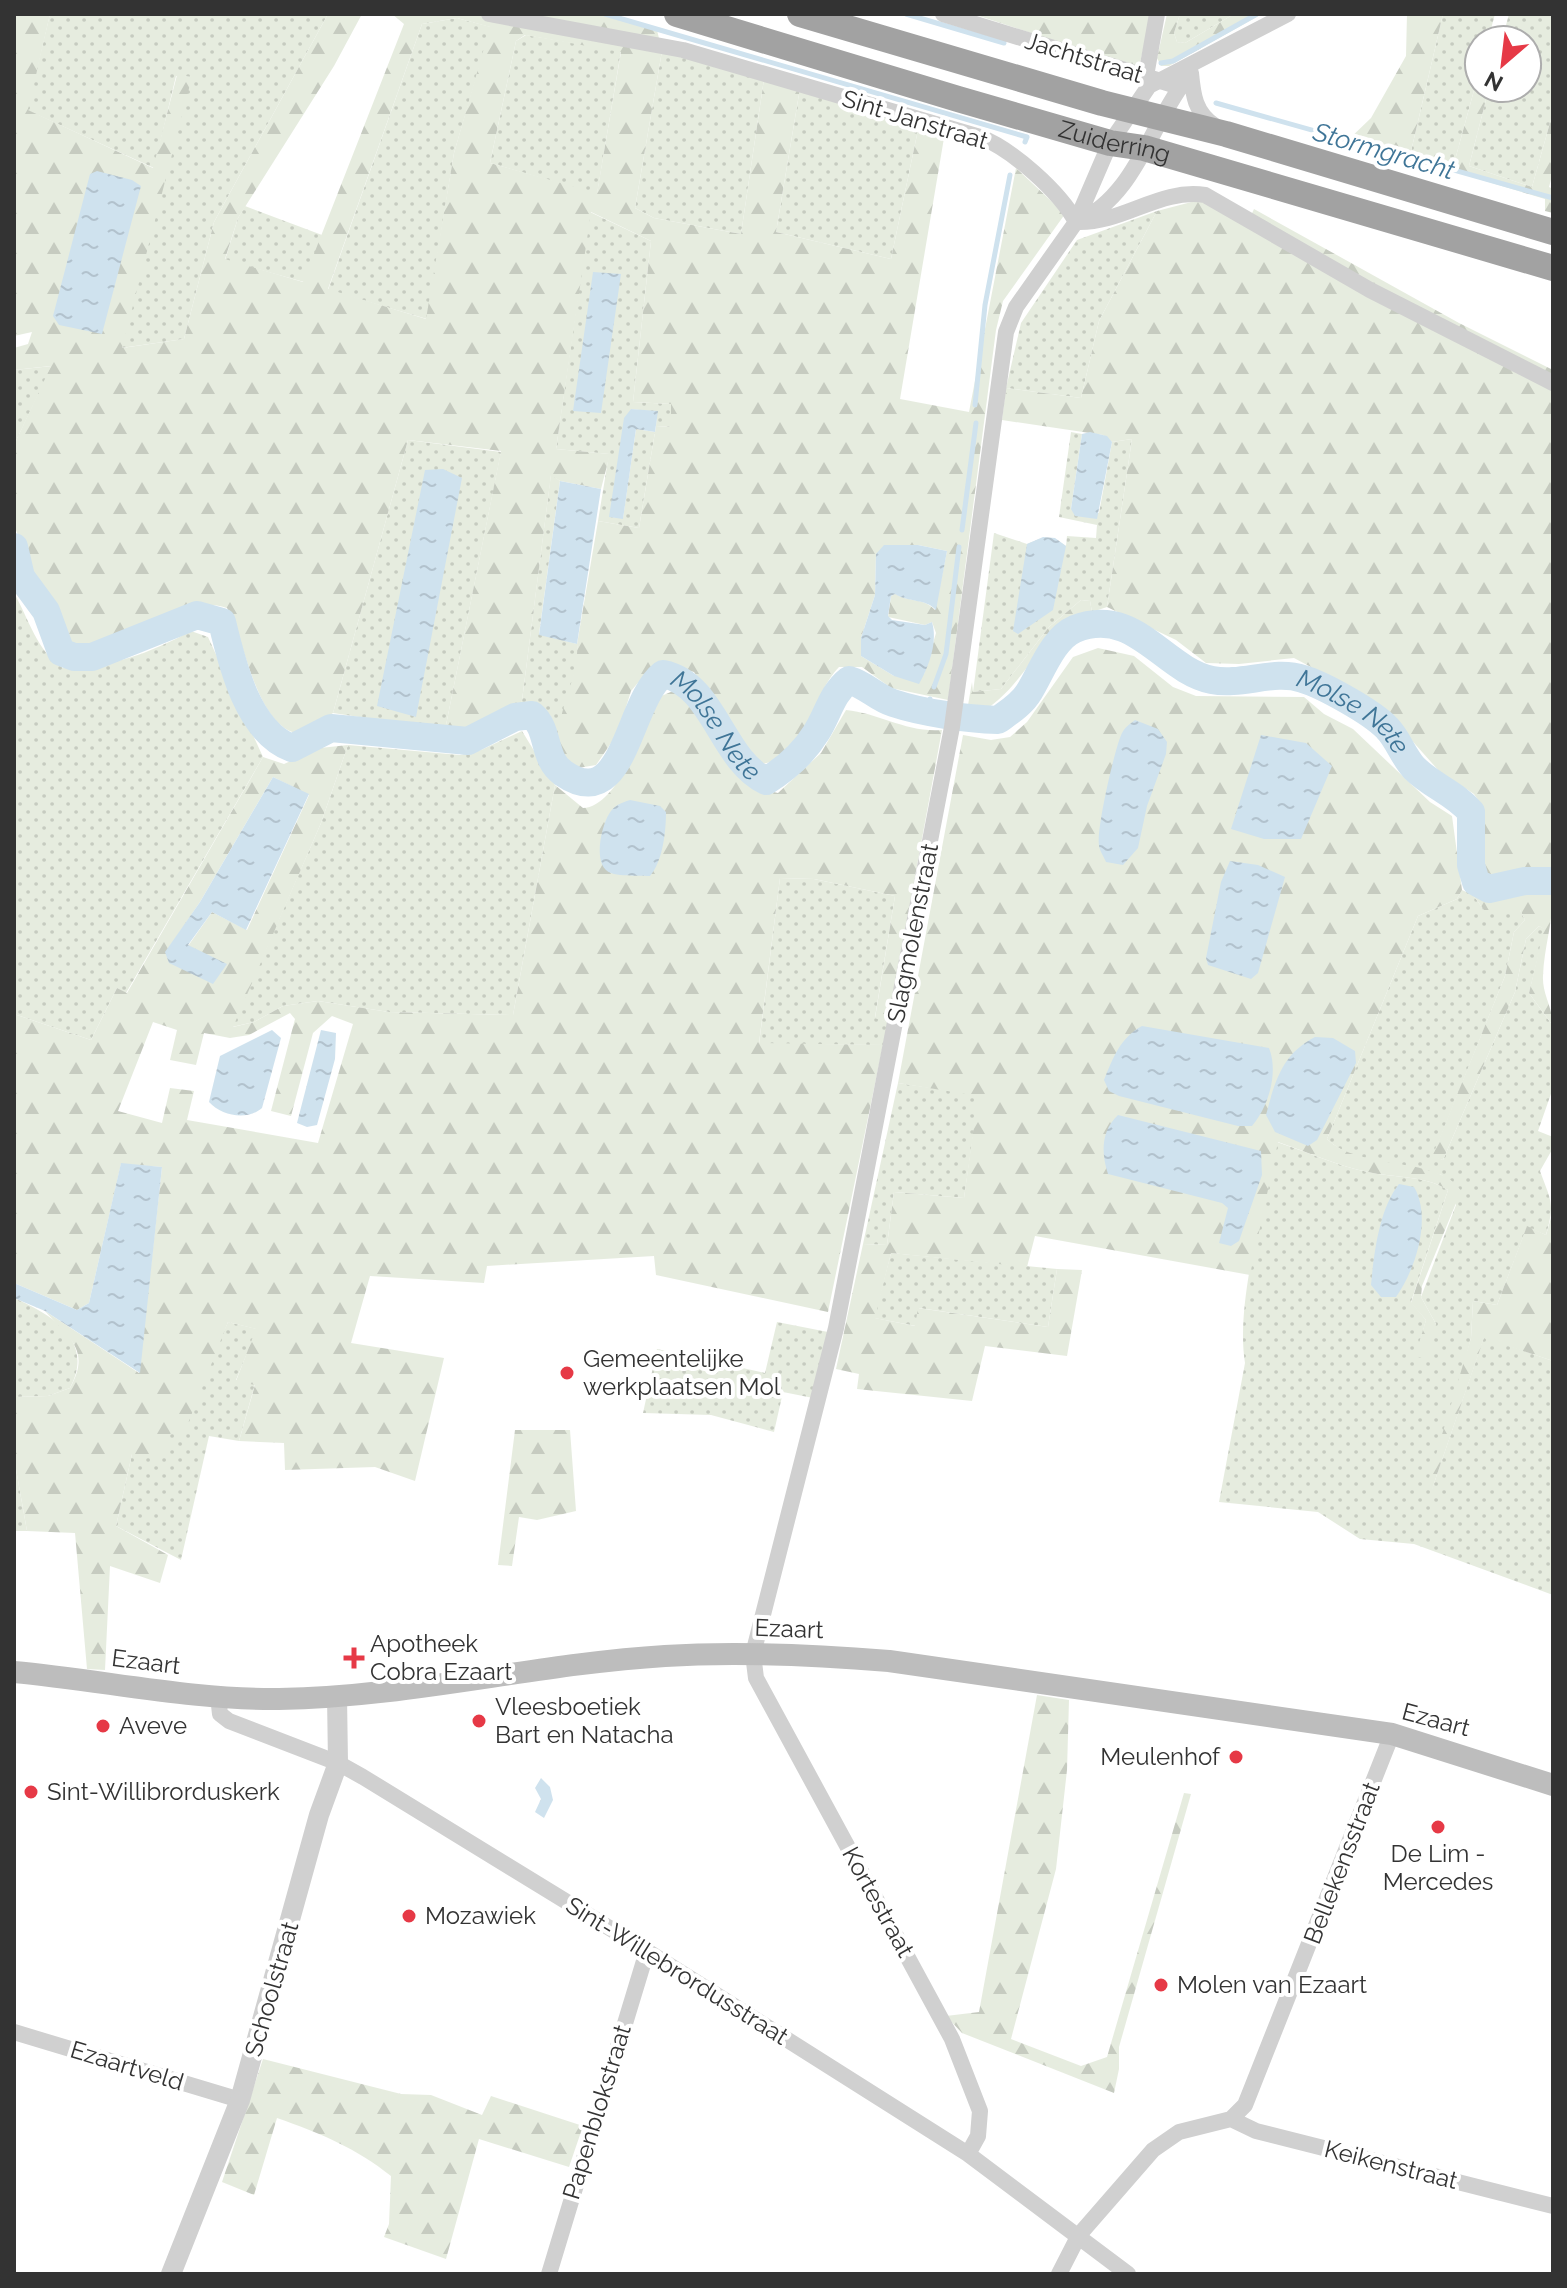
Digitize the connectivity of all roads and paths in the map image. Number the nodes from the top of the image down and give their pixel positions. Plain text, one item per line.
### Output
1 (489, 14) edge
2 (677, 14) edge
3 (800, 14) edge
4 (943, 14) edge
5 (1157, 14) edge
6 (1288, 14) edge
7 (1203, 59) junction
8 (1191, 73) junction
9 (1151, 78) junction
10 (1180, 87) junction
11 (1130, 110) junction
12 (1160, 117) junction
13 (1226, 134) junction
14 (1110, 143) junction
15 (1144, 148) junction
16 (1076, 222) junction
17 (1553, 232) edge
18 (1553, 268) edge
19 (1553, 383) edge
20 (753, 1654) junction
21 (14, 1672) edge
22 (218, 1696) junction
23 (337, 1696) junction
24 (1392, 1734) junction
25 (338, 1763) junction
26 (1553, 1785) edge
27 (647, 1951) junction
28 (14, 2032) edge
29 (240, 2100) junction
30 (1231, 2119) junction
31 (968, 2154) junction
32 (1553, 2206) edge
33 (1079, 2235) junction
34 (171, 2274) edge
35 (549, 2274) edge
36 (1059, 2274) edge
37 (1128, 2274) edge

1 - 16 street, Sint-Janstraat
2 - 14 highway, Zuiderring
3 - 11 highway, Zuiderring
4 - 9 street, Jachtstraat
5 - 9 street
6 - 7 street, Slagmolenstraat
7 - 8 street, Slagmolenstraat
7 - 9 street, Slagmolenstraat
8 - 10 street, Slagmolenstraat
8 - 13 street
9 - 10 street, Jachtstraat
9 - 11 street, Slagmolenstraat
10 - 12 street, Slagmolenstraat
11 - 12 highway, Zuiderring
11 - 14 street, Slagmolenstraat
12 - 13 highway, Zuiderring
12 - 15 street, Slagmolenstraat
13 - 17 highway, Zuiderring
14 - 15 highway, Zuiderring
14 - 16 street, Slagmolenstraat
15 - 16 street, Slagmolenstraat
15 - 18 highway, Zuiderring
16 - 19 street
16 - 20 street, Slagmolenstraat
20 - 23 main road, Ezaart
20 - 24 main road, Ezaart
20 - 31 street, Kortestraat
21 - 22 main road, Ezaart
22 - 23 main road, Ezaart
22 - 25 street, Sint-Willebrordusstraat
23 - 25 street, Schoolstraat
24 - 26 main road, Ezaart
24 - 30 street, Bellekensstraat
25 - 27 street, Sint-Willebrordusstraat
25 - 29 street, Schoolstraat
27 - 31 street, Sint-Willebrordusstraat
27 - 35 street, Papenblokstraat
28 - 29 street, Ezaartveld
29 - 34 street, Schoolstraat
30 - 32 street, Keikenstraat
30 - 33 street
31 - 33 street, Sint-Willebrordusstraat
33 - 36 street
33 - 37 street, Sint-Willebrordusstraat

